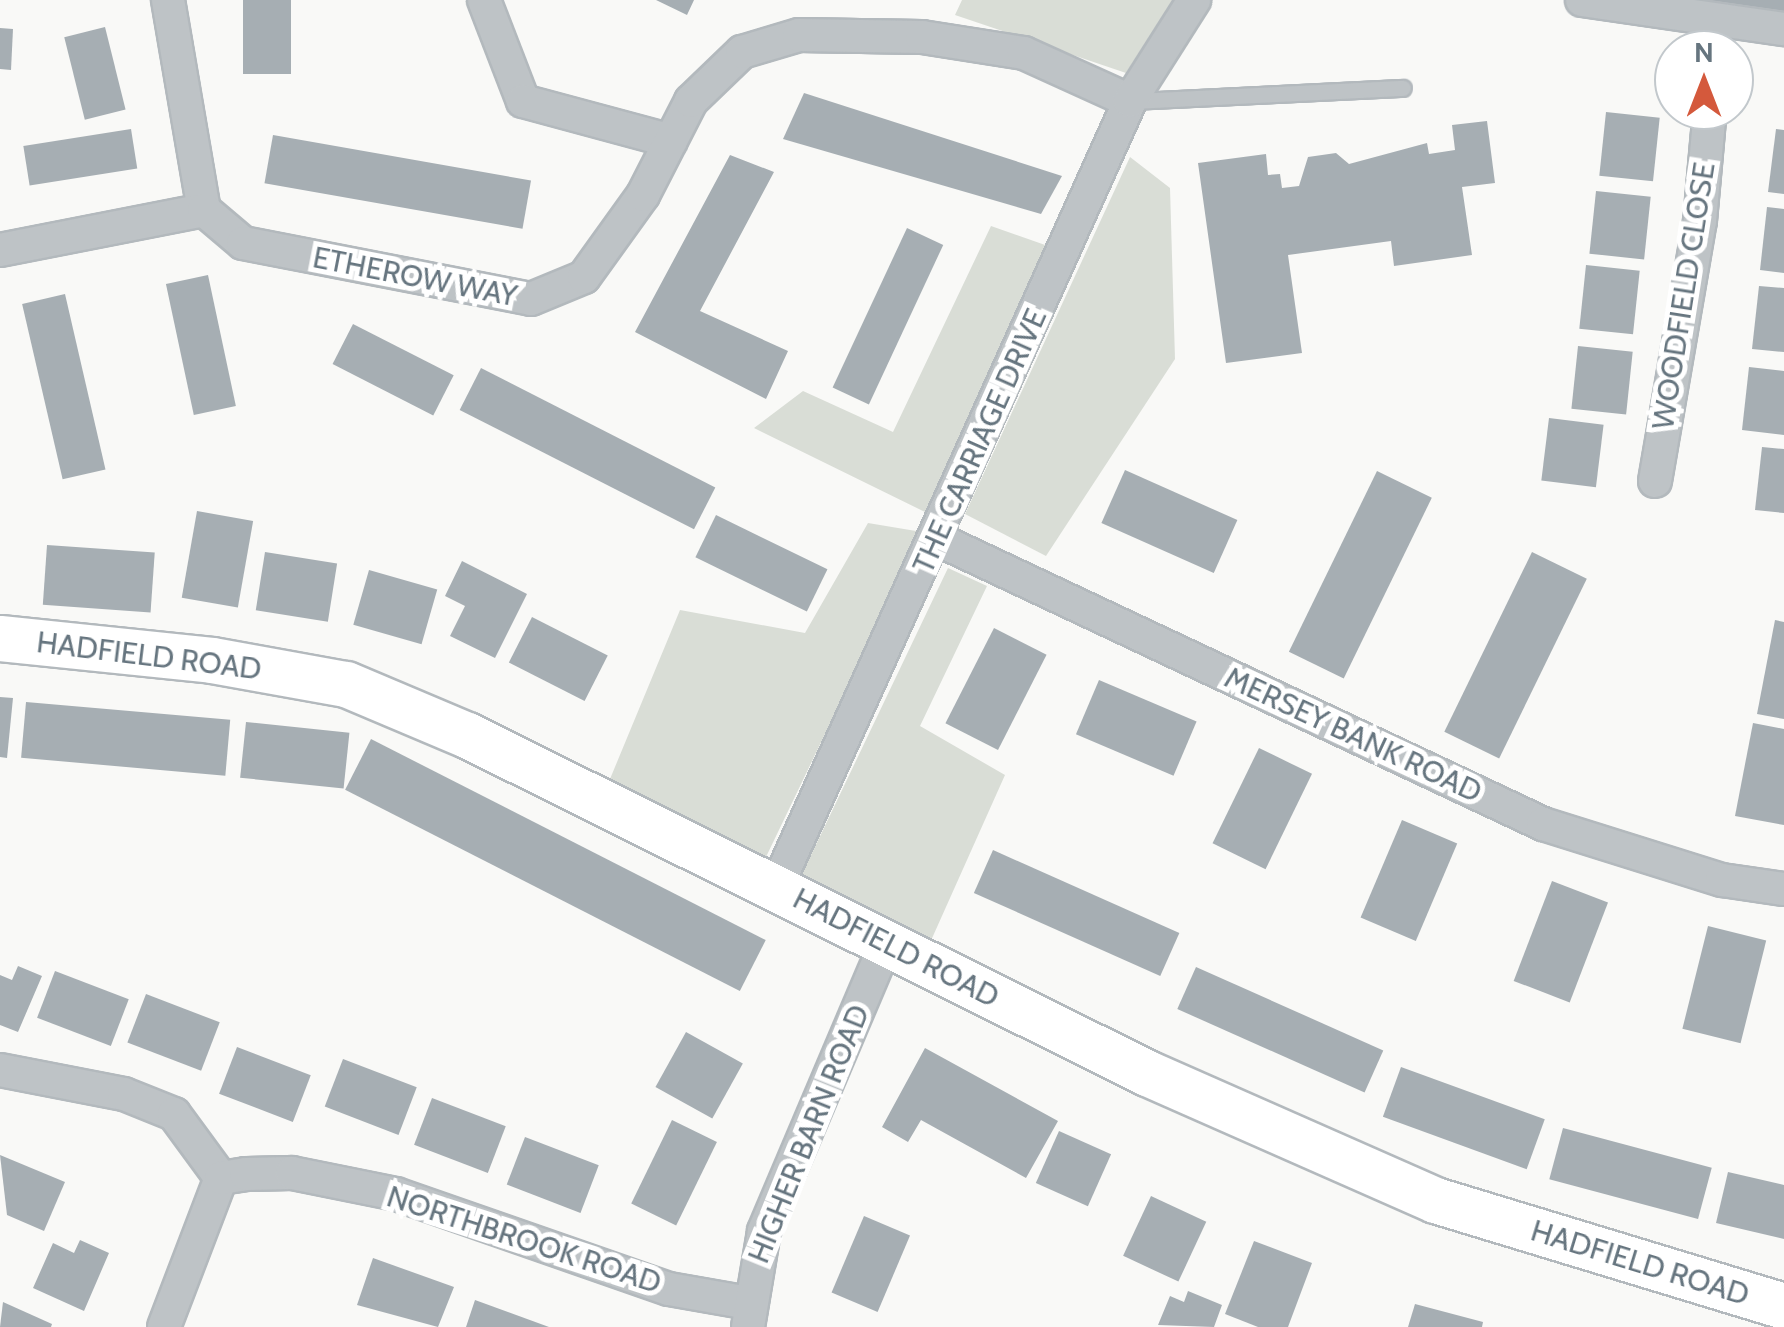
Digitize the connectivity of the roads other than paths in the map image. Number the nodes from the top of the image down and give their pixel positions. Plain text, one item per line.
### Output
1 (168, 0) edge
2 (484, 0) edge
3 (1194, 0) edge
4 (1582, 0) edge
5 (1784, 29) edge
6 (1691, 30) edge
7 (1754, 33) edge
8 (1403, 88) dead end
9 (1130, 101) junction
10 (1708, 130) edge
11 (671, 140) junction
12 (204, 210) junction
13 (0, 250) edge
14 (1655, 481) dead end
15 (938, 540) junction
16 (0, 638) edge
17 (776, 888) junction
18 (1784, 889) edge
19 (886, 944) junction
20 (0, 1070) edge
21 (221, 1178) junction
22 (1784, 1306) edge
23 (749, 1315) edge
24 (164, 1327) edge

1 - 12 street
2 - 11 street
3 - 9 street, THE CARRIAGE DRIVE
4 - 6 street
5 - 7 street
8 - 9 lane
9 - 11 street, ETHEROW WAY
9 - 15 street, THE CARRIAGE DRIVE
10 - 14 street, WOODFIELD CLOSE
11 - 12 street, ETHEROW WAY
12 - 13 street
15 - 17 street, THE CARRIAGE DRIVE
15 - 18 street, MERSEY BANK ROAD
16 - 17 street, HADFIELD ROAD
17 - 19 street, HADFIELD ROAD
19 - 22 street, HADFIELD ROAD
19 - 23 street, HIGHER BARN ROAD
20 - 21 street
21 - 23 street, NORTHBROOK ROAD
21 - 24 street

